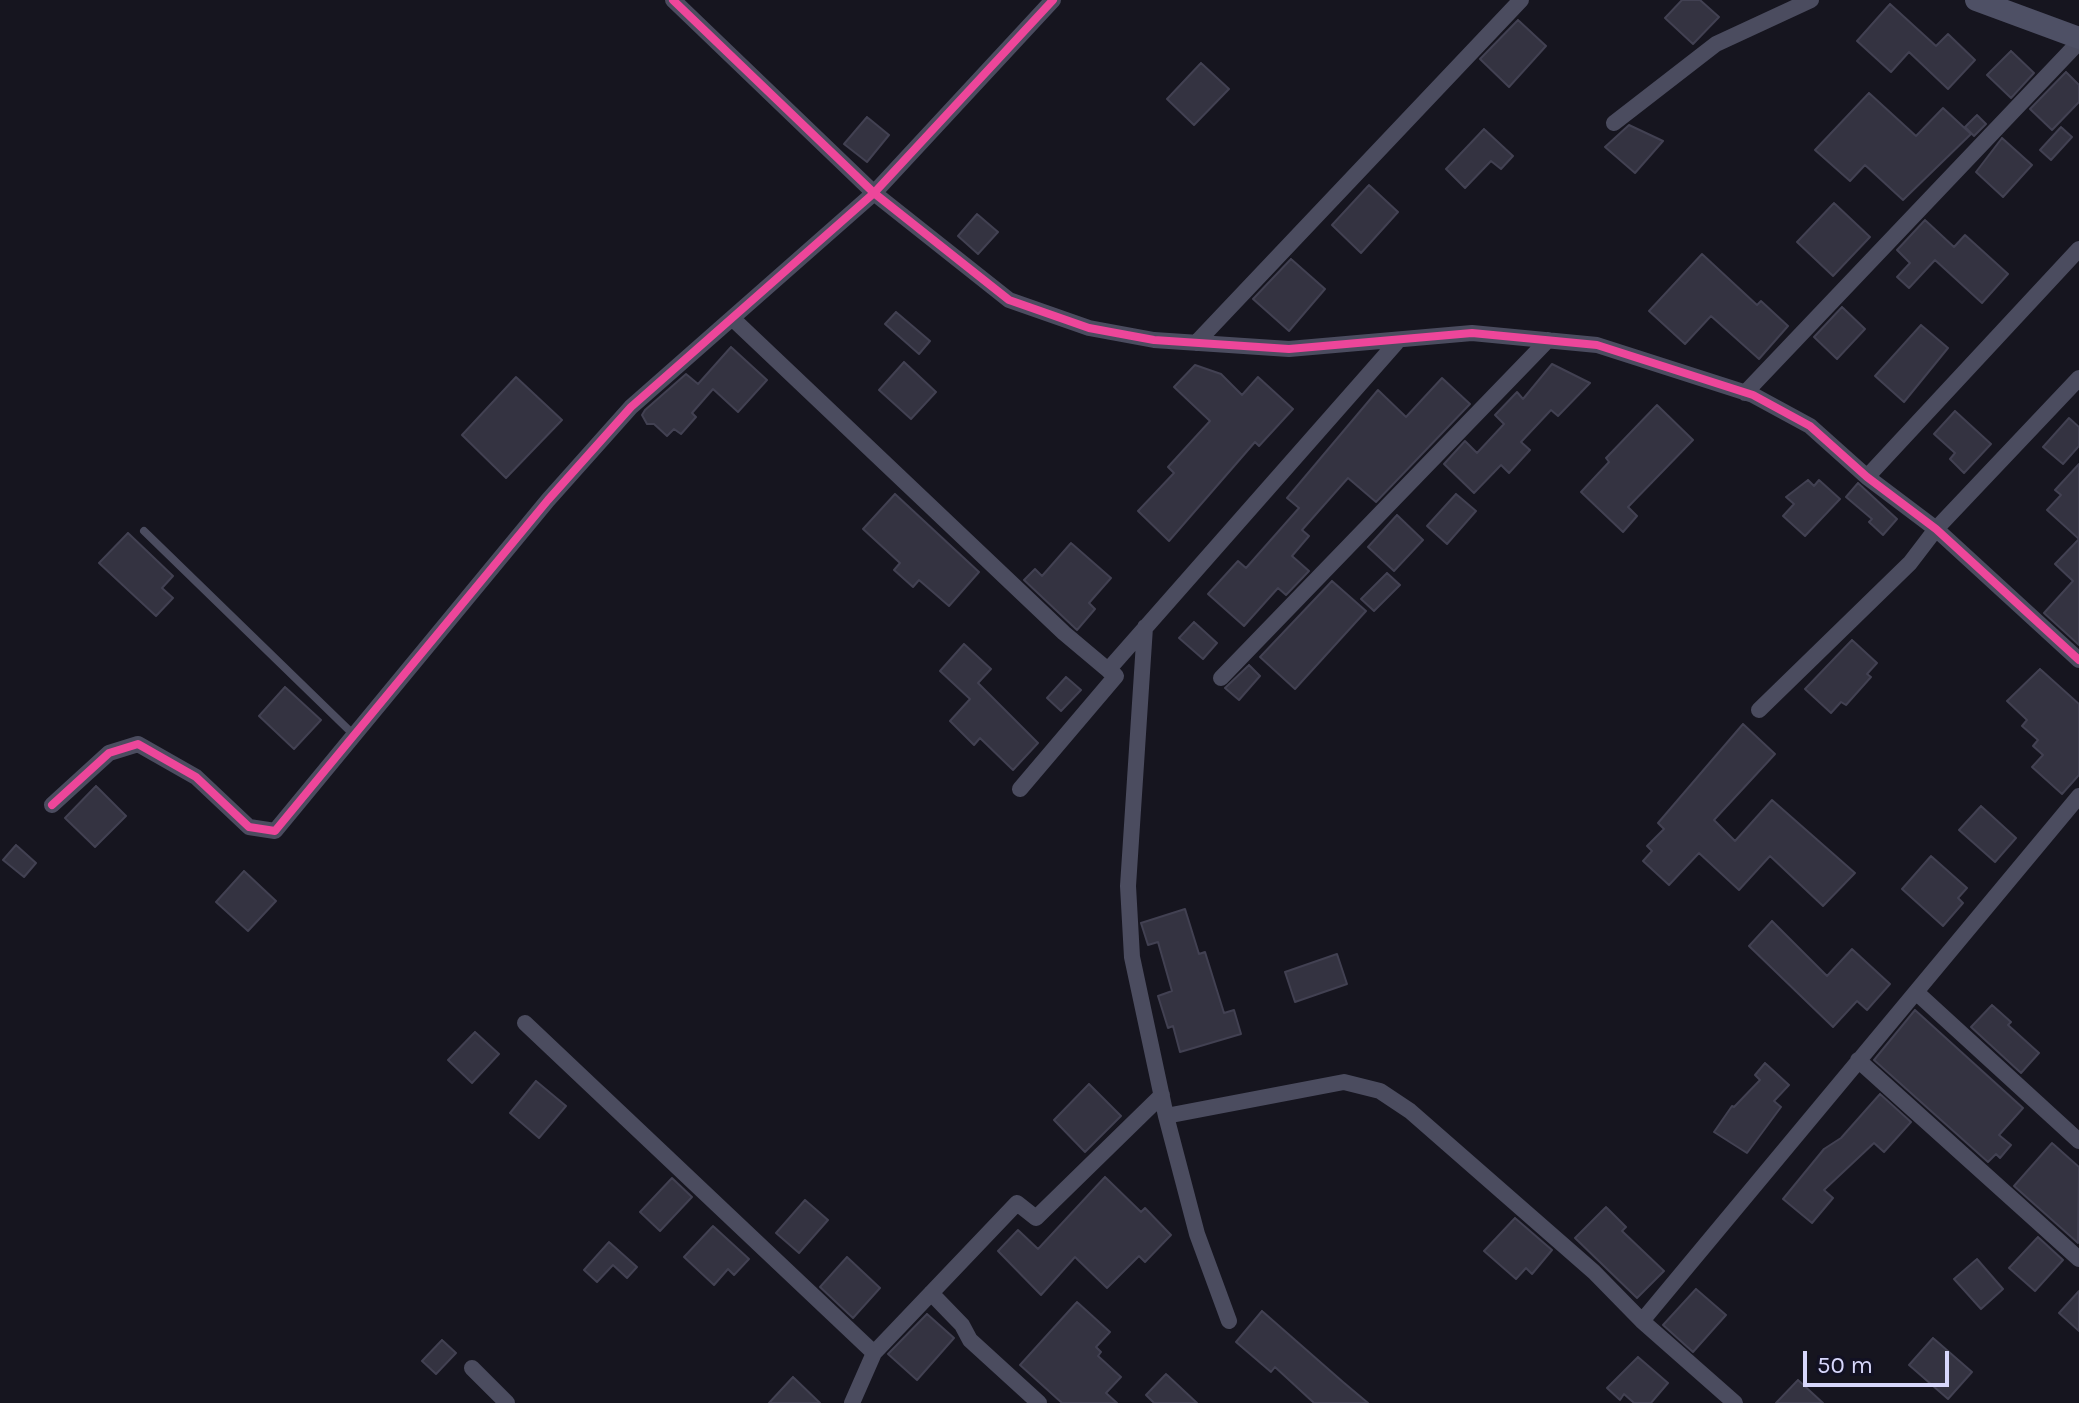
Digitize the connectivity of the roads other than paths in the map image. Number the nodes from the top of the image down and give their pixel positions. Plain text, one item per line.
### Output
1 (673, 0) edge
2 (1053, 0) edge
3 (1521, 0) edge
4 (1811, 0) edge
5 (1976, 0) edge
6 (2079, 40) edge
7 (1614, 123) dead end
8 (874, 193) junction
9 (2079, 249) edge
10 (732, 318) junction
11 (1548, 340) junction
12 (1397, 342) junction
13 (1196, 343) junction
14 (2079, 378) edge
15 (1745, 393) junction
16 (1867, 477) junction
17 (1936, 529) junction
18 (144, 531) dead end
19 (1145, 627) junction
20 (2079, 660) edge
21 (1108, 670) junction
22 (1221, 678) dead end
23 (1759, 710) dead end
24 (356, 736) junction
25 (1020, 789) dead end
26 (2079, 796) edge
27 (52, 805) dead end
28 (1916, 992) junction
29 (525, 1023) dead end
30 (1858, 1060) junction
31 (1162, 1095) junction
32 (1166, 1116) junction
33 (2079, 1141) edge
34 (2079, 1259) edge
35 (931, 1293) junction
36 (1229, 1321) dead end
37 (1642, 1321) junction
38 (874, 1353) junction
39 (472, 1368) dead end
40 (507, 1403) edge
41 (852, 1403) edge
42 (1039, 1403) edge
43 (1735, 1403) edge

1 - 8 street
2 - 8 street
3 - 13 street
4 - 7 street
5 - 6 street
6 - 15 street
8 - 10 street
8 - 13 street
9 - 16 street
10 - 21 street
10 - 24 street
11 - 12 street
11 - 15 street
11 - 22 street
12 - 13 street
12 - 19 street
14 - 17 street
15 - 16 street
16 - 17 street
17 - 20 street
17 - 23 street
18 - 24 lane
19 - 21 street
19 - 31 street
21 - 25 street
24 - 27 street
26 - 28 street
28 - 30 street
28 - 33 street
29 - 38 street
30 - 34 street
30 - 37 street
31 - 32 street
31 - 35 street
32 - 36 street
32 - 37 street
35 - 38 street
35 - 42 street
37 - 43 street
38 - 41 street
39 - 40 street

